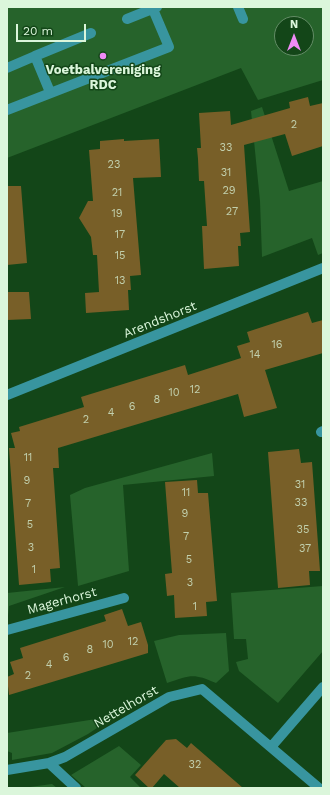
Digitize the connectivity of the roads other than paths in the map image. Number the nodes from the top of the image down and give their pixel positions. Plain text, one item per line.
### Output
1 (154, 7) edge
2 (238, 7) edge
3 (127, 18) dead end
4 (244, 19) dead end
5 (91, 33) dead end
6 (35, 56) junction
7 (7, 68) edge
8 (50, 92) junction
9 (7, 110) edge
10 (323, 268) edge
11 (7, 395) edge
12 (124, 598) dead end
13 (7, 630) edge
14 (323, 687) edge
15 (271, 747) junction
16 (49, 763) junction
17 (7, 770) edge
18 (76, 788) edge
19 (319, 788) edge

1 - 3 street
1 - 8 street
2 - 4 street
5 - 6 street
6 - 7 street
6 - 8 street
8 - 9 street
10 - 11 street, Arendshorst
12 - 13 street, Magerhorst
14 - 15 street
15 - 16 street, Nettelhorst
15 - 19 street, Nettelhorst
16 - 17 street, Nettelhorst
16 - 18 street

